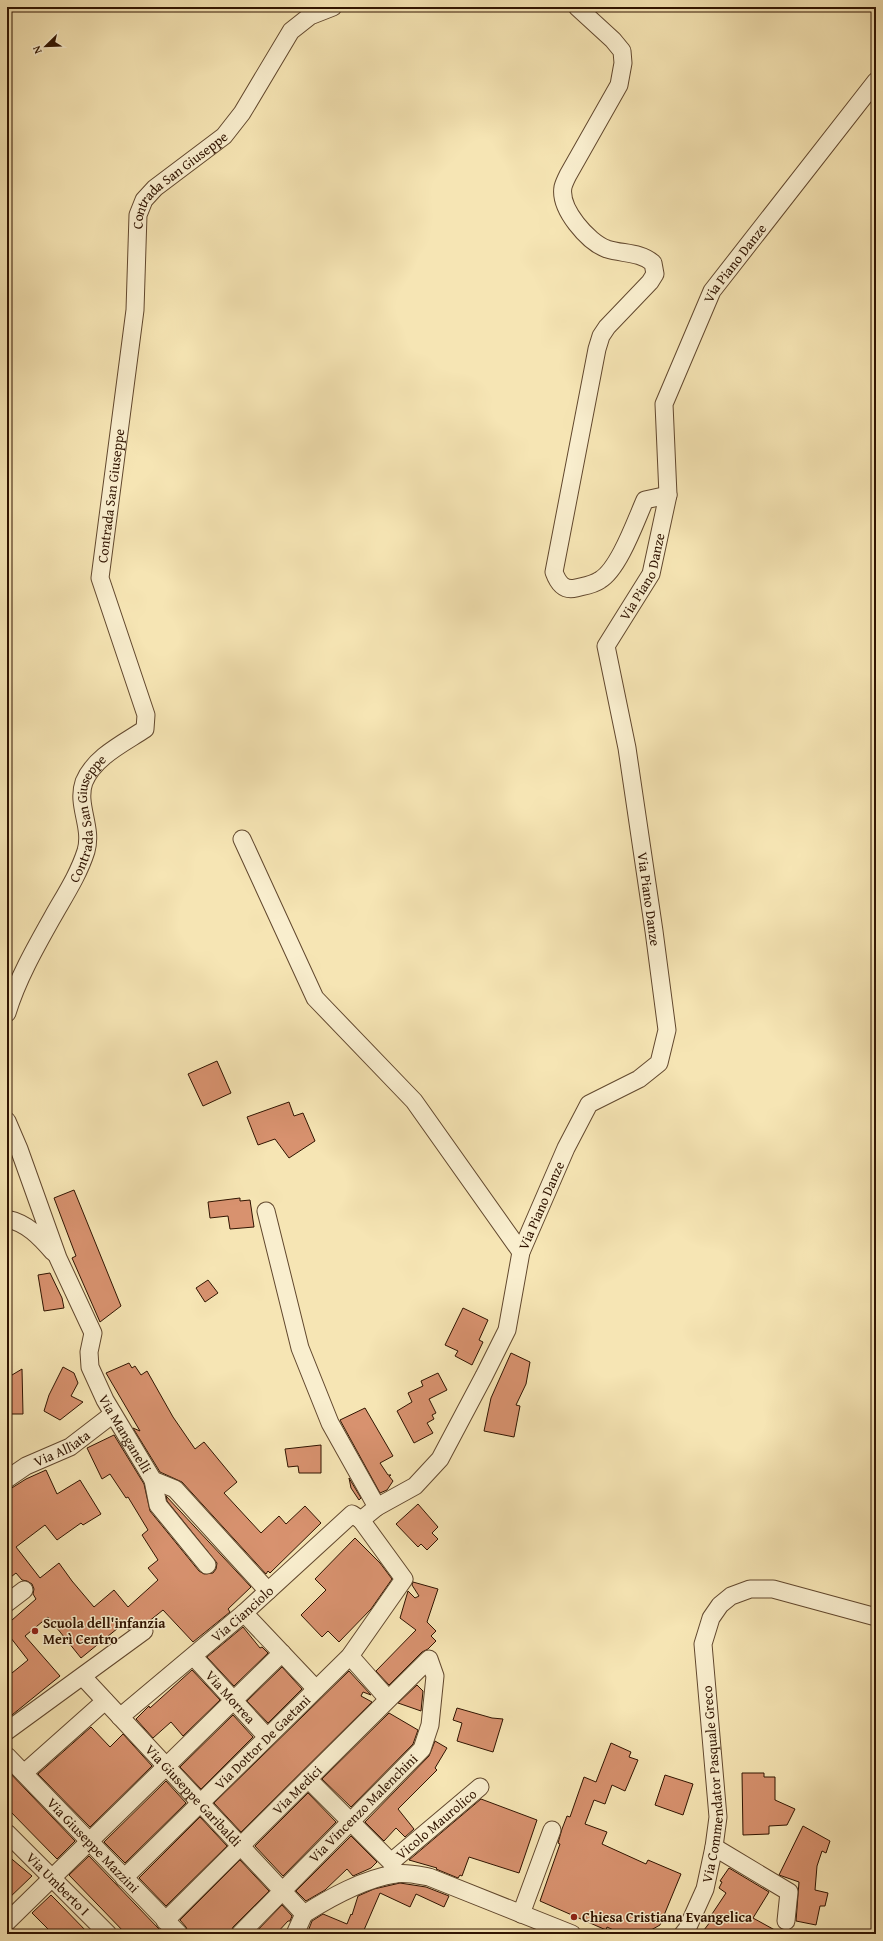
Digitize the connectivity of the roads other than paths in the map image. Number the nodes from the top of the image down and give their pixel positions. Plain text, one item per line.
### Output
1 (333, 7) edge
2 (577, 7) edge
3 (876, 81) edge
4 (668, 496) junction
5 (242, 838) dead end
6 (7, 1012) edge
7 (7, 1121) edge
8 (266, 1211) dead end
9 (7, 1218) edge
10 (521, 1252) junction
11 (58, 1258) junction
12 (112, 1414) junction
13 (7, 1479) edge
14 (153, 1480) junction
15 (377, 1507) junction
16 (361, 1520) junction
17 (207, 1565) dead end
18 (24, 1590) dead end
19 (268, 1591) junction
20 (7, 1602) edge
21 (244, 1613) junction
22 (876, 1617) edge
23 (144, 1631) dead end
24 (282, 1653) junction
25 (350, 1656) junction
26 (194, 1657) junction
27 (429, 1659) joint
28 (83, 1677) junction
29 (316, 1689) junction
30 (388, 1699) junction
31 (234, 1700) junction
32 (105, 1701) junction
33 (120, 1717) junction
34 (7, 1731) edge
35 (268, 1737) junction
36 (7, 1756) edge
37 (166, 1766) junction
38 (24, 1773) junction
39 (308, 1779) junction
40 (480, 1787) dead end
41 (200, 1803) junction
42 (350, 1821) junction
43 (552, 1830) dead end
44 (7, 1833) edge
45 (89, 1842) junction
46 (240, 1846) junction
47 (714, 1847) junction
48 (394, 1868) junction
49 (53, 1877) junction
50 (124, 1878) junction
51 (282, 1891) junction
52 (304, 1914) junction
53 (522, 1914) junction
54 (165, 1921) junction
55 (786, 1921) dead end
56 (7, 1922) edge
57 (108, 1934) edge
58 (179, 1934) edge
59 (240, 1934) edge
60 (295, 1934) edge
61 (572, 1934) edge
62 (682, 1934) edge

1 - 6 street, Contrada San Giuseppe
2 - 4 street
3 - 4 street, Via Piano Danze
4 - 10 street, Via Piano Danze
5 - 10 street
7 - 11 street
8 - 15 street
9 - 11 street
10 - 15 street, Via Piano Danze
11 - 12 street, Via Manganelli
12 - 13 street, Via Alliata
12 - 14 street, Via Manganelli
14 - 17 street
14 - 19 street, Via Manganelli
15 - 16 street, Via Piano Danze
16 - 19 street, Via Cianciolo
16 - 25 street
18 - 20 street
19 - 21 street, Via Cianciolo
21 - 24 street
21 - 26 street, Via Cianciolo
22 - 47 street, Via Commendator Pasquale Greco
23 - 28 street
24 - 29 street
24 - 31 street
25 - 29 street, Via Dottor De Gaetani
25 - 30 street
26 - 31 street, Via Morrea
26 - 33 street, Via Cianciolo
27 - 30 street, Via Medici
27 - 42 street, Via Vincenzo Malenchini
28 - 32 street, Via Giuseppe Garibaldi
28 - 34 street
29 - 35 street, Via Dottor De Gaetani
30 - 39 street, Via Medici
31 - 35 street, Via Morrea
31 - 37 street
32 - 33 street, Via Giuseppe Garibaldi
32 - 38 street
33 - 37 street, Via Giuseppe Garibaldi
35 - 41 street, Via Dottor De Gaetani
36 - 38 street, Via Giuseppe Mazzini
37 - 41 street, Via Giuseppe Garibaldi
37 - 45 street
38 - 45 street, Via Giuseppe Mazzini
39 - 42 street
39 - 46 street, Via Medici
40 - 48 street, Vicolo Maurolico
41 - 46 street, Via Giuseppe Garibaldi
41 - 50 street, Via Dottor De Gaetani
42 - 48 street
42 - 51 street, Via Vincenzo Malenchini
43 - 53 street
44 - 49 street, Via Umberto I
45 - 49 street
45 - 50 street, Via Giuseppe Mazzini
46 - 51 street, Via Giuseppe Garibaldi
46 - 54 street, Via Medici
47 - 55 street
47 - 62 street, Via Commendator Pasquale Greco
48 - 52 street
48 - 53 street
49 - 56 street
49 - 57 street, Via Umberto I
50 - 54 street, Via Giuseppe Mazzini
51 - 52 street, Via Giuseppe Garibaldi
51 - 59 street, Via Vincenzo Malenchini
52 - 60 street
53 - 61 street
54 - 58 street, Via Giuseppe Mazzini

